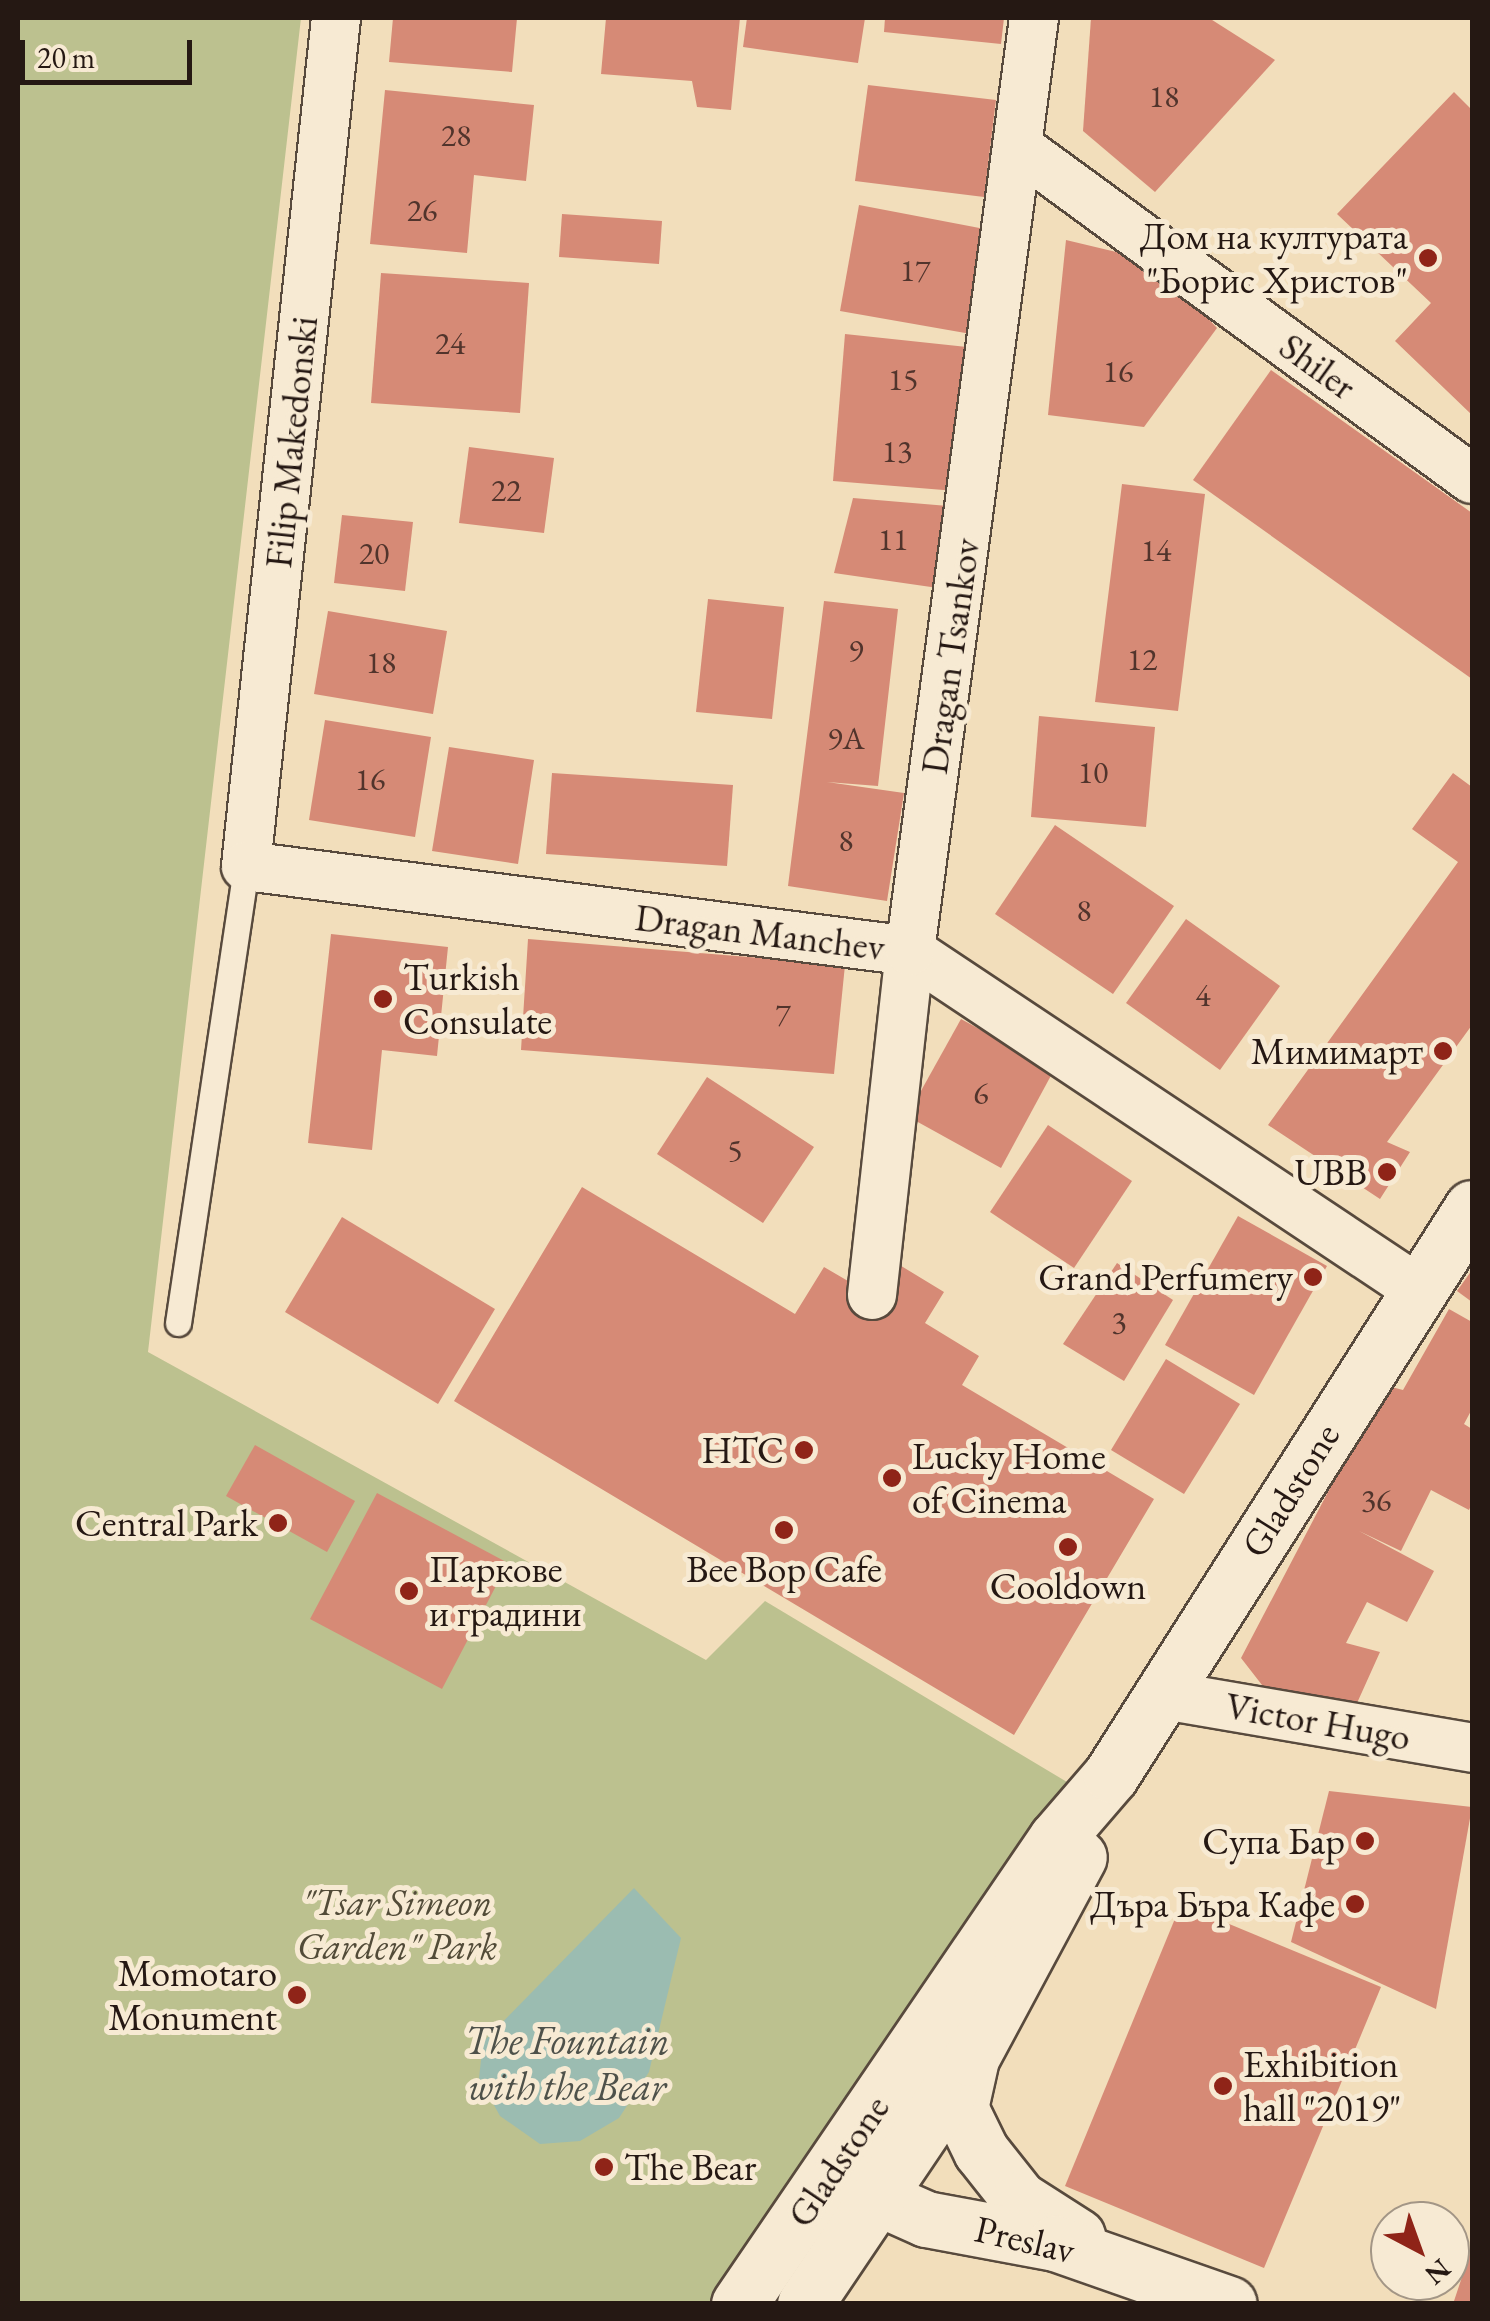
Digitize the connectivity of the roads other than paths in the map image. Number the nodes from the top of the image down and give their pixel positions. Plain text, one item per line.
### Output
1 (336, 18) edge
2 (1034, 18) edge
3 (1018, 147) junction
4 (1472, 479) edge
5 (246, 866) junction
6 (910, 951) junction
7 (1472, 1208) edge
8 (1416, 1288) junction
9 (872, 1296) dead end
10 (178, 1323) dead end
11 (1163, 1695) junction
12 (1472, 1748) edge
13 (1111, 1774) junction
14 (971, 2058) junction
15 (852, 2141) junction
16 (881, 2198) junction
17 (1117, 2262) junction
18 (739, 2304) edge
19 (805, 2304) edge
20 (1229, 2304) edge

1 - 5 street, Filip Makedonski
2 - 3 street, Dragan Tsankov
3 - 4 street, Shiler
3 - 6 street, Dragan Tsankov
5 - 6 street, Dragan Manchev
5 - 10 lane
6 - 8 street, Dragan Manchev
6 - 9 street, Dragan Tsankov
7 - 8 main road, Gladstone
8 - 11 main road, Gladstone
11 - 12 street, Victor Hugo
11 - 13 main road, Gladstone
13 - 14 main road, Gladstone
13 - 15 main road, Gladstone
14 - 16 main road, Gladstone
14 - 17 main road
15 - 16 main road
15 - 18 main road, Gladstone
16 - 17 main road, Preslav
16 - 19 main road, Gladstone
17 - 20 main road, Preslav

